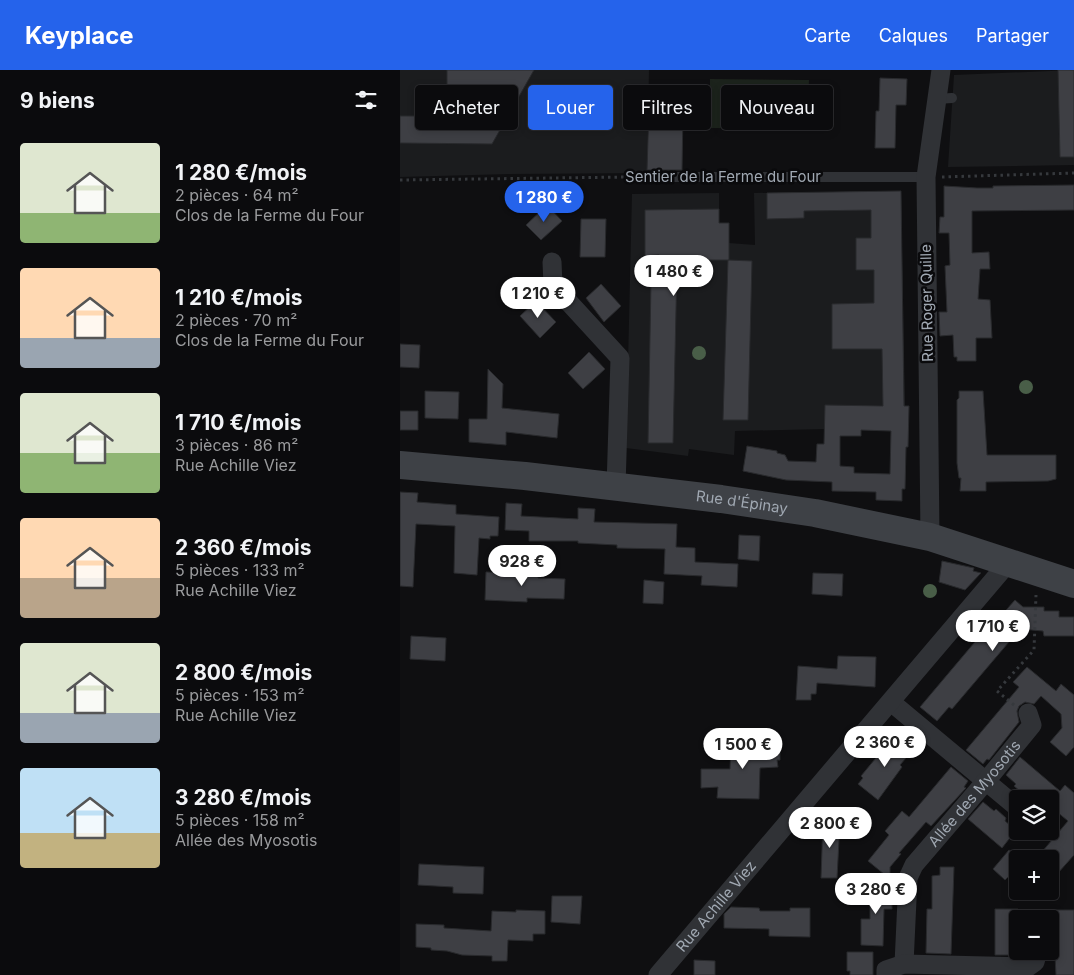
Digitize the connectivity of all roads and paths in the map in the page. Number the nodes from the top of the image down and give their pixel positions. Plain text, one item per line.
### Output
1 (941, 70) edge
2 (1074, 173) edge
3 (642, 177) joint
4 (926, 178) junction
5 (400, 180) edge
6 (552, 262) dead end
7 (400, 465) edge
8 (616, 487) junction
9 (930, 537) junction
10 (1008, 563) junction
11 (1040, 573) junction
12 (1074, 584) edge
13 (891, 702) junction
14 (1028, 713) joint
15 (986, 782) junction
16 (1009, 801) edge
17 (1036, 960) edge
18 (904, 964) junction
19 (658, 975) edge
20 (886, 975) edge

1 - 4 street, Rue Roger Quille
2 - 4 path
3 - 4 lane, Sentier de la Ferme du Four
3 - 5 path, Sentier de la Ferme du Four
4 - 9 street, Rue Roger Quille
6 - 8 street
7 - 8 main road, Rue d'Épinay
8 - 9 main road, Rue d'Épinay
9 - 10 main road, Rue d'Épinay
10 - 11 main road, Rue d'Épinay
10 - 13 street, Rue Achille Viez
11 - 12 main road, Rue d'Épinay
11 - 14 path
13 - 15 street
13 - 19 street, Rue Achille Viez
14 - 15 street, Allée des Myosotis
15 - 16 street
15 - 18 street, Allée des Myosotis
17 - 18 street
18 - 20 street

